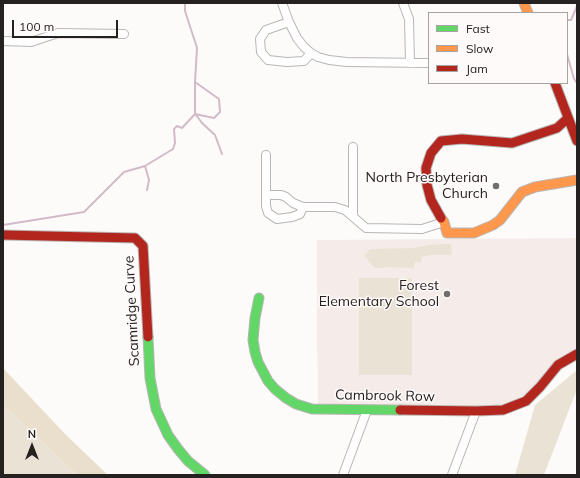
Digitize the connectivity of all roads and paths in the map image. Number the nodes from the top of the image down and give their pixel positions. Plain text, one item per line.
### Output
1 (282, 3) edge
2 (403, 3) edge
3 (289, 22) junction
4 (124, 34) dead end
5 (3, 41) edge
6 (311, 53) junction
7 (410, 63) junction
8 (428, 63) edge
9 (555, 84) edge
10 (568, 118) junction
11 (577, 141) edge
12 (354, 147) dead end
13 (266, 155) dead end
14 (577, 180) edge
15 (266, 195) junction
16 (303, 207) junction
17 (353, 216) junction
18 (444, 222) junction
19 (3, 235) edge
20 (259, 298) dead end
21 (577, 354) edge
22 (367, 410) junction
23 (476, 411) junction
24 (205, 475) edge
25 (343, 475) edge
26 (452, 475) edge

1 - 3 street
2 - 7 street
3 - 6 street
3 - 6 street
4 - 5 street
6 - 7 street
7 - 8 street
9 - 10 street
10 - 11 street
10 - 18 street
12 - 17 street
13 - 15 street
14 - 18 street
15 - 16 street
15 - 16 street
16 - 17 street
17 - 18 street
19 - 24 street, Scamridge Curve
20 - 22 street, Cambrook Row
21 - 23 street, Cambrook Row
22 - 23 street, Cambrook Row
22 - 25 street
23 - 26 street

